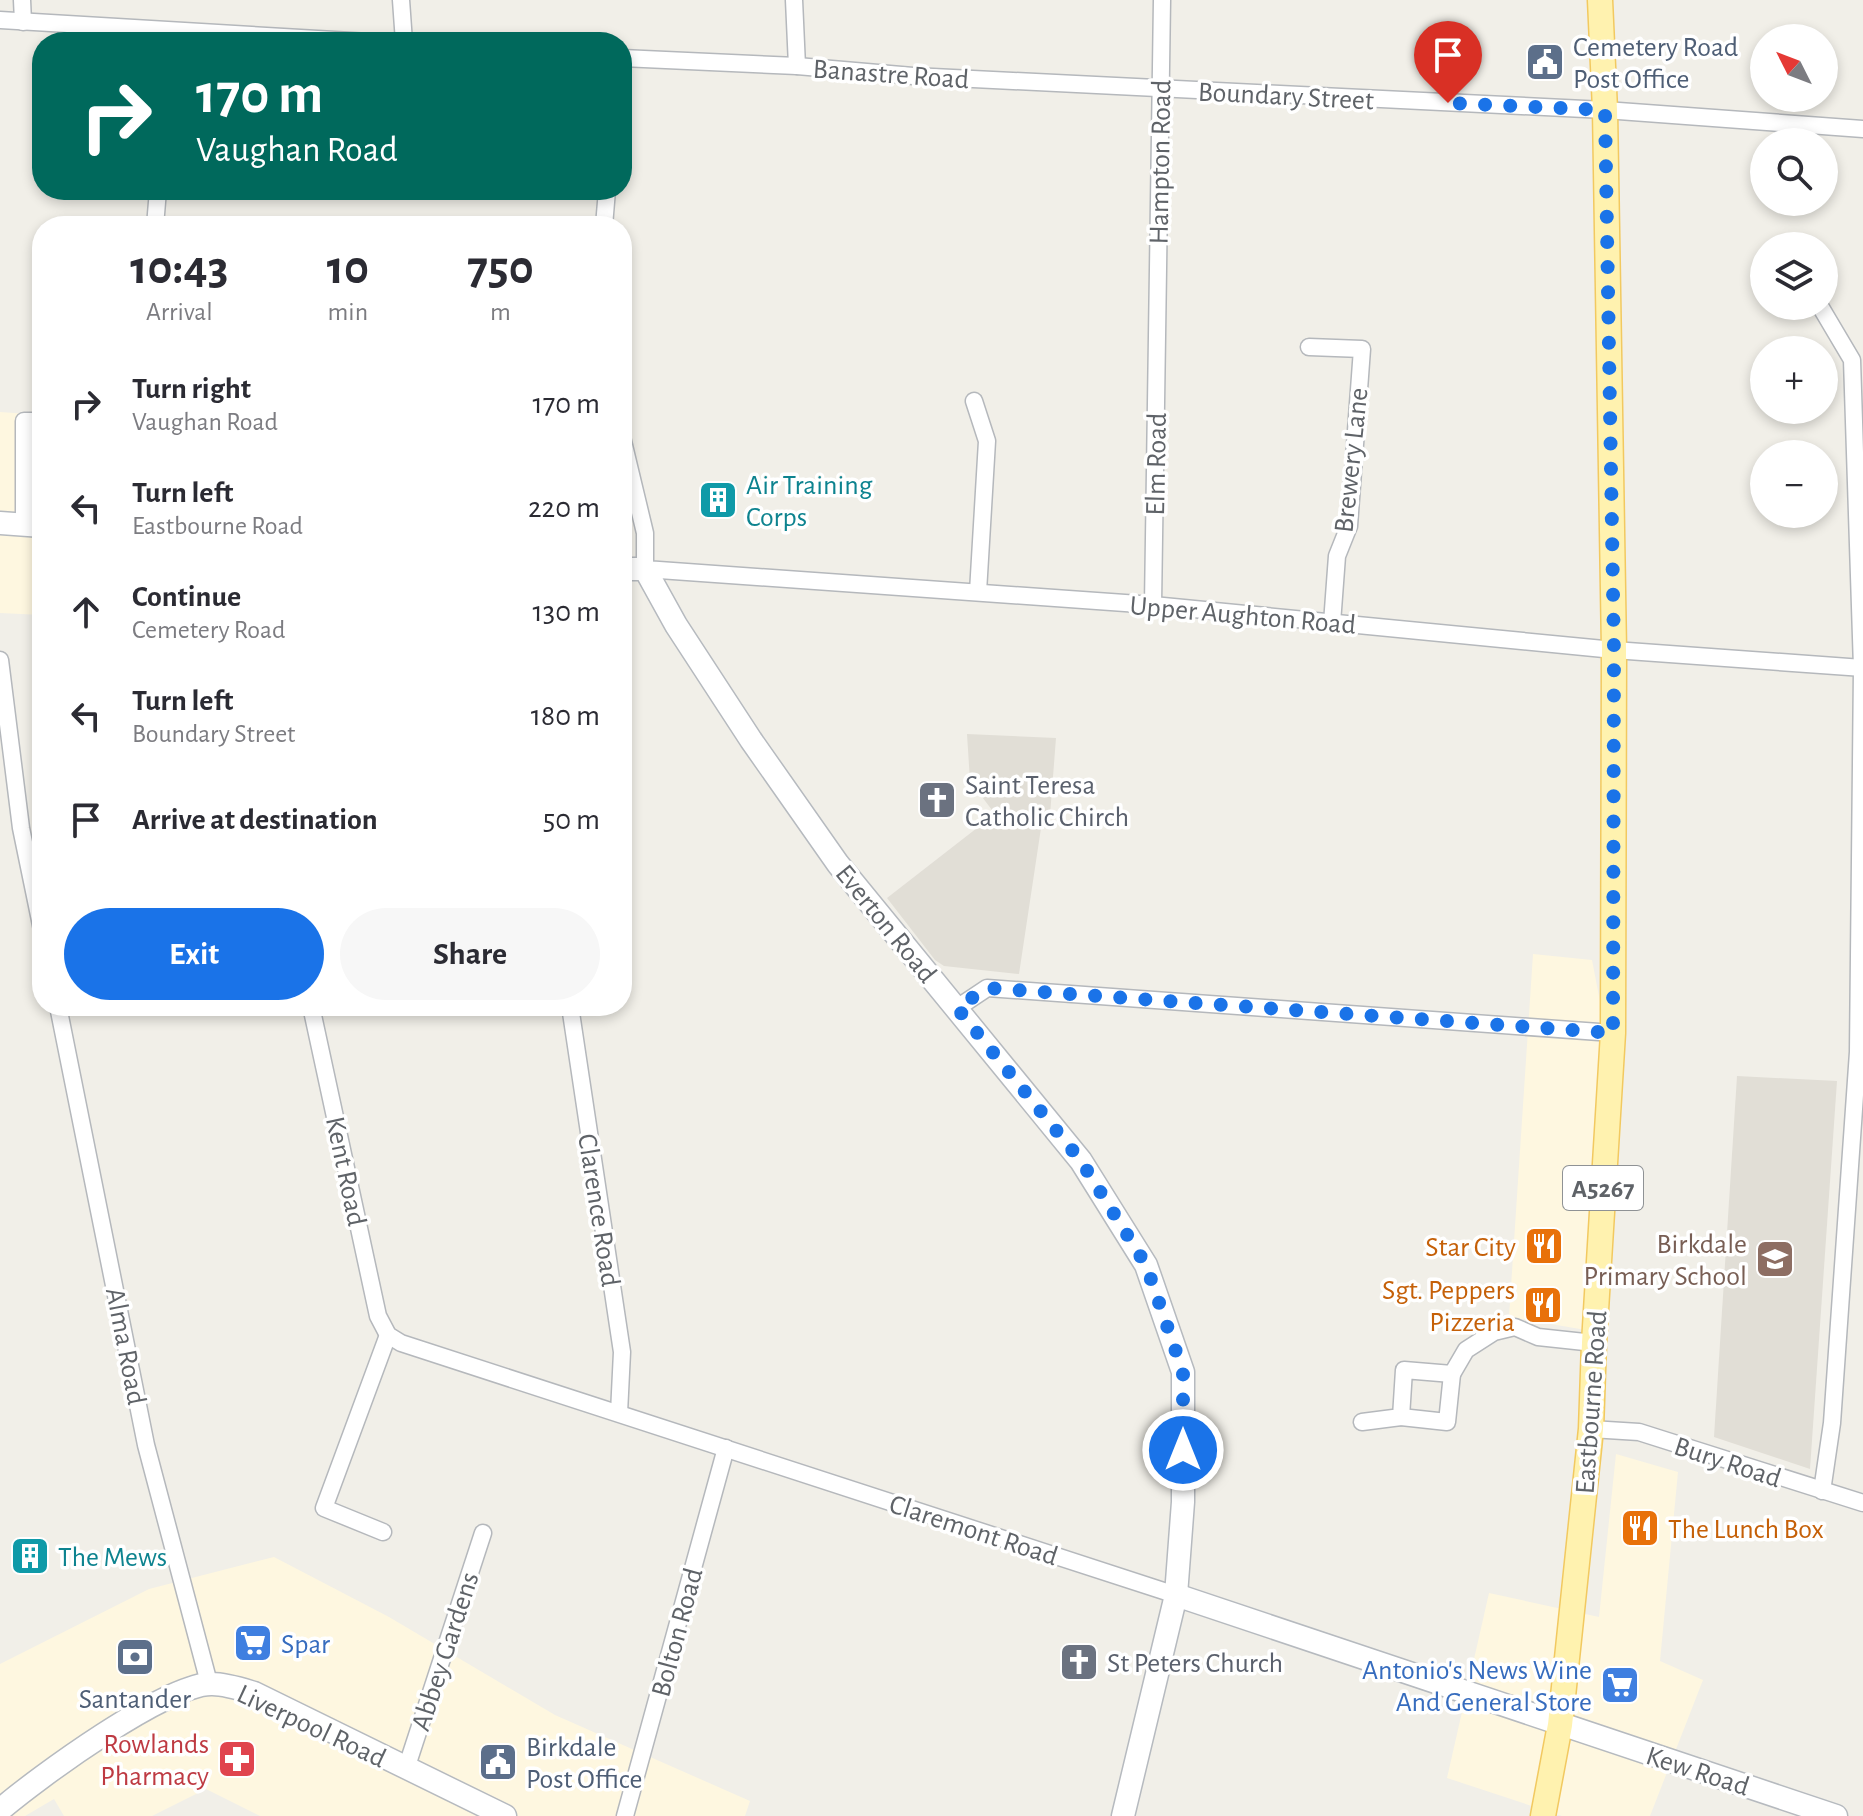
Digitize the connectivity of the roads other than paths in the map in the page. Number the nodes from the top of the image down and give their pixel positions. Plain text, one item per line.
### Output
1 (22, 0) edge
2 (401, 0) edge
3 (794, 0) edge
4 (1162, 0) edge
5 (1600, 0) edge
6 (0, 20) edge
7 (23, 22) junction
8 (120, 32) edge
9 (403, 32) edge
10 (632, 58) edge
11 (797, 66) junction
12 (1160, 89) junction
13 (1605, 110) junction
14 (1863, 129) edge
15 (1830, 320) edge
16 (1157, 324) joint
17 (1309, 347) dead end
18 (1858, 358) edge
19 (974, 401) dead end
20 (32, 421) edge
21 (632, 479) edge
22 (32, 513) edge
23 (0, 523) edge
24 (32, 525) edge
25 (633, 569) edge
26 (978, 592) junction
27 (1153, 605) junction
28 (1332, 623) junction
29 (1614, 650) junction
30 (0, 660) edge
31 (1863, 668) edge
32 (32, 881) edge
33 (957, 1008) junction
34 (60, 1016) edge
35 (313, 1016) edge
36 (572, 1016) edge
37 (1613, 1033) junction
38 (388, 1335) junction
39 (1594, 1343) junction
40 (1452, 1374) junction
41 (619, 1413) junction
42 (1401, 1417) junction
43 (1362, 1422) dead end
44 (1591, 1429) junction
45 (726, 1448) junction
46 (1822, 1491) junction
47 (1863, 1503) edge
48 (383, 1532) dead end
49 (483, 1533) dead end
50 (1176, 1595) junction
51 (209, 1683) junction
52 (1560, 1725) junction
53 (406, 1769) junction
54 (0, 1810) edge
55 (505, 1816) edge
56 (625, 1816) edge
57 (1123, 1816) edge
58 (1543, 1816) edge
59 (1836, 1816) edge

1 - 7 street
2 - 9 street
3 - 11 street
4 - 12 street, Hampton Road
5 - 13 main road, A5267
6 - 7 street
7 - 8 street
10 - 11 street, Banastre Road
11 - 12 street, Banastre Road
12 - 13 street, Boundary Street
12 - 16 street, Hampton Road
13 - 14 street, Boundary Street
13 - 29 main road, A5267
15 - 18 street
16 - 27 street, Elm Road
17 - 28 street, Brewery Lane
18 - 31 street
19 - 26 street
20 - 22 street
21 - 25 street
23 - 24 main road
25 - 26 street, Upper Aughton Road
25 - 33 main road, Everton Road
26 - 27 street, Upper Aughton Road
27 - 28 street, Upper Aughton Road
28 - 29 street, Upper Aughton Road
29 - 31 street, Upper Aughton Road
29 - 37 main road, Eastbourne Road / A5267
30 - 32 street
31 - 46 street
33 - 37 street
33 - 50 main road, Everton Road
34 - 51 street, Alma Road
35 - 38 street, Kent Road
36 - 41 street, Clarence Road
37 - 39 main road, Eastbourne Road / A5267
38 - 41 street, Claremont Road
38 - 48 street
39 - 40 street
39 - 44 main road, Eastbourne Road / A5267
40 - 42 street
40 - 42 street
41 - 45 street, Claremont Road
42 - 43 street
44 - 46 street, Bury Road
44 - 52 main road, Eastbourne Road / A5267
45 - 50 street, Claremont Road
45 - 56 street, Bolton Road
46 - 47 street, Bury Road
49 - 53 street, Abbey Gardens
50 - 52 main road, Claremont Road
50 - 57 main road, Everton Road
51 - 53 main road, Liverpool Road
51 - 54 main road, Liverpool Road
52 - 58 main road, Eastbourne Road / A5267
52 - 59 main road, Kew Road
53 - 55 main road, Liverpool Road

